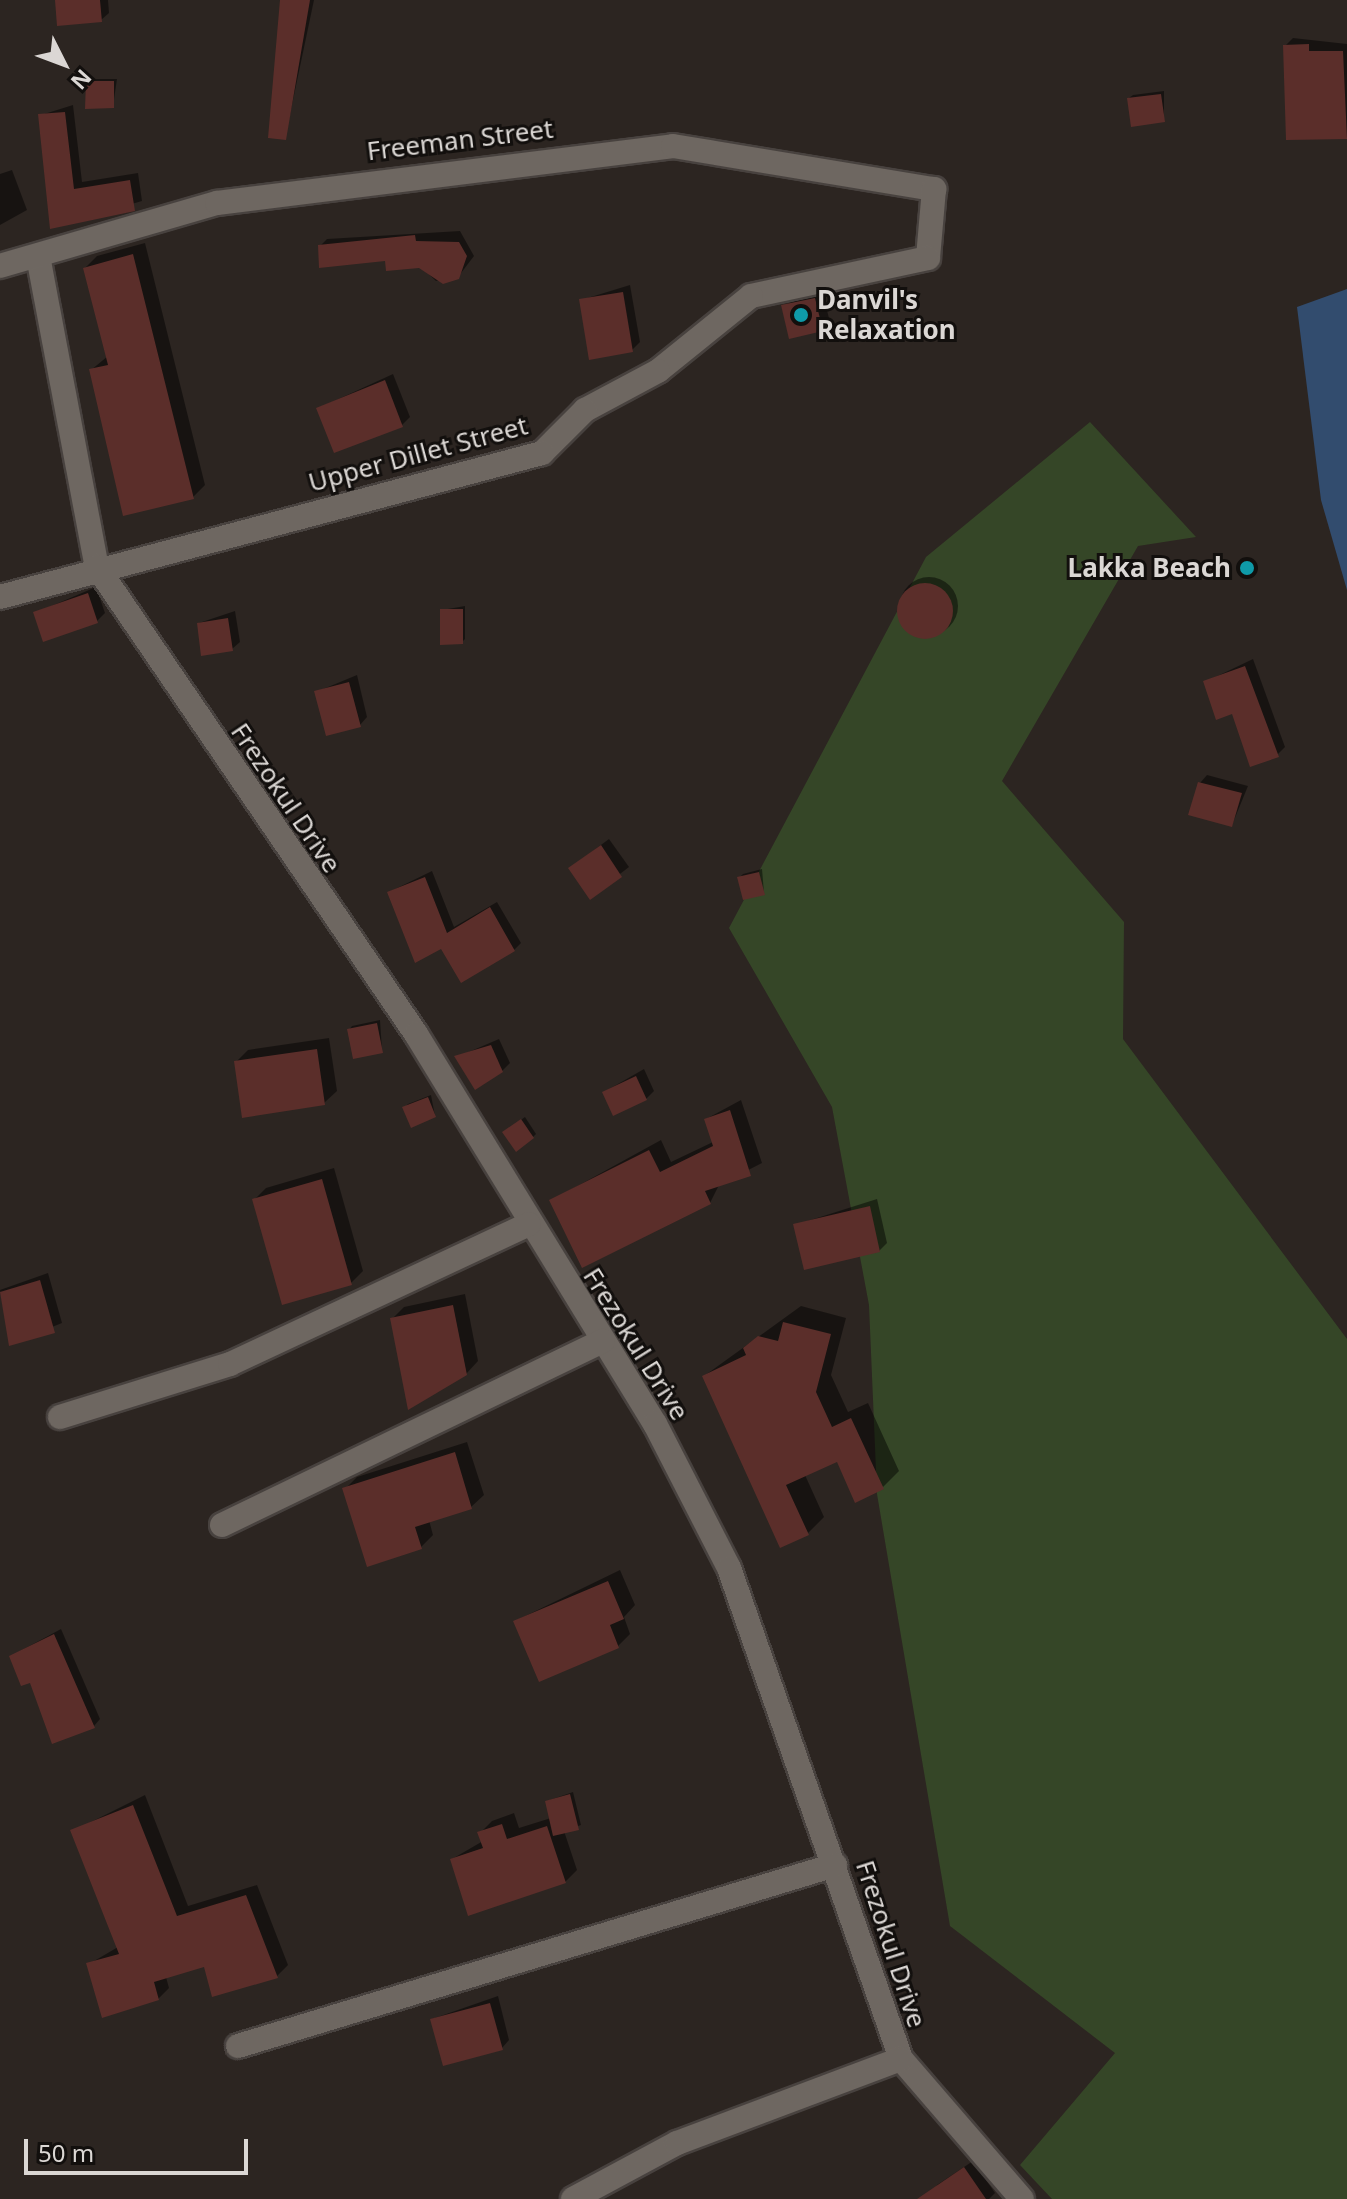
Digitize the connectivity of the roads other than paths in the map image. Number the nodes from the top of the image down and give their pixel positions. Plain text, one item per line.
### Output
1 (934, 189) joint
2 (38, 256) junction
3 (0, 266) edge
4 (97, 567) junction
5 (0, 597) edge
6 (529, 1224) junction
7 (603, 1341) junction
8 (60, 1417) dead end
9 (222, 1525) dead end
10 (835, 1865) junction
11 (238, 2046) dead end
12 (901, 2059) junction
13 (573, 2199) edge
14 (1022, 2199) edge

1 - 2 street, Freeman Street
1 - 4 street, Upper Dillet Street
2 - 3 street, Freeman Street
2 - 4 street
4 - 5 street, Upper Dillet Street
4 - 6 street, Frezokul Drive
6 - 7 street, Frezokul Drive
6 - 8 street
7 - 9 street
7 - 10 street, Frezokul Drive
10 - 11 street
10 - 12 street, Frezokul Drive
12 - 13 street
12 - 14 street, Frezokul Drive

